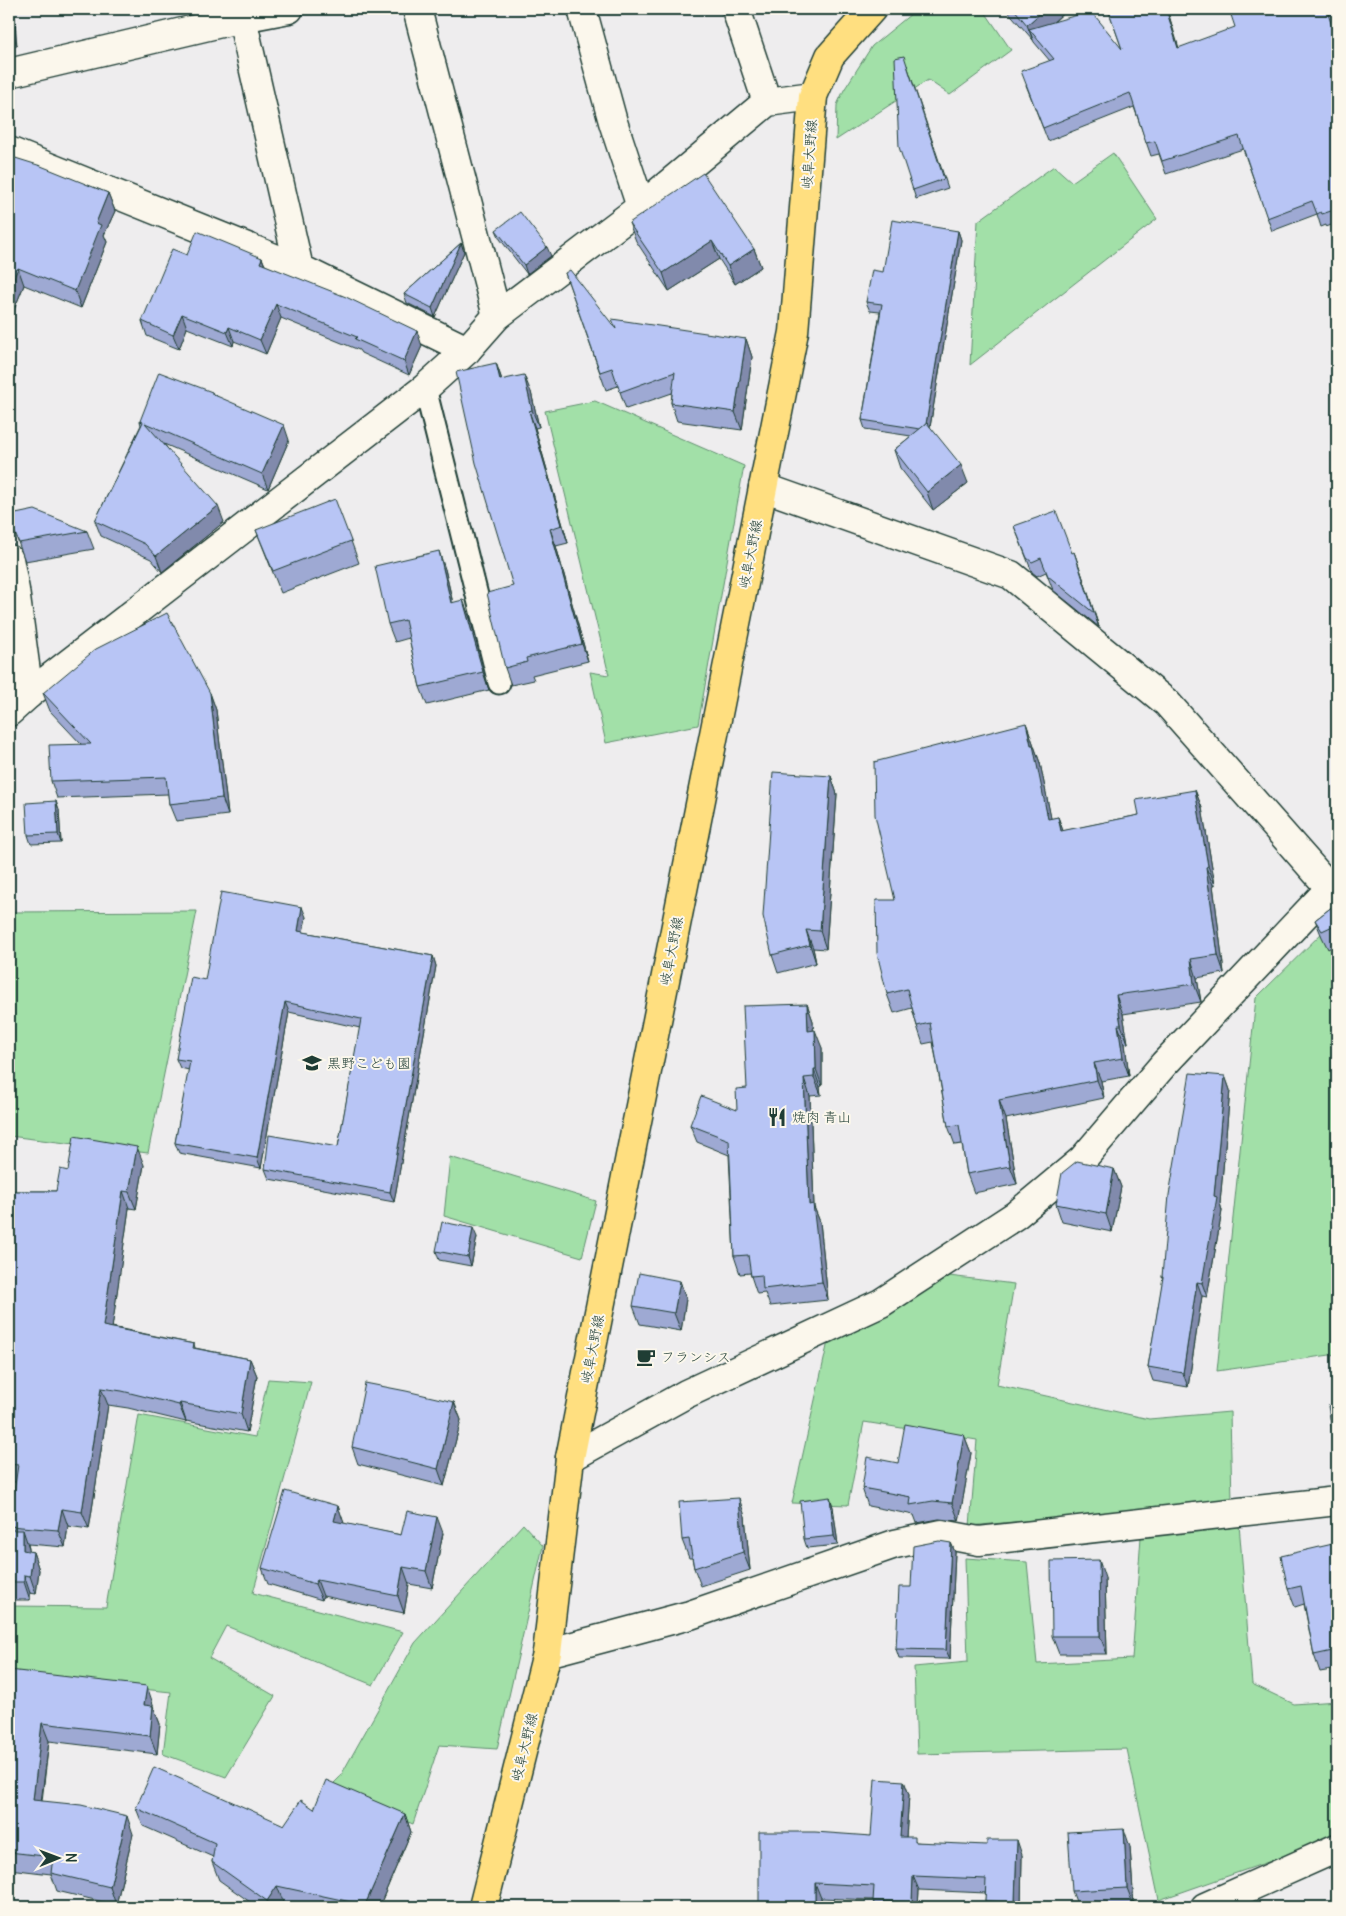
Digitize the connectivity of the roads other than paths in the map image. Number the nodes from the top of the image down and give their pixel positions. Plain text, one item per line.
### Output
1 (289, 9) edge
2 (417, 9) edge
3 (582, 9) edge
4 (736, 9) edge
5 (872, 9) edge
6 (242, 18) junction
7 (9, 73) edge
8 (813, 96) junction
9 (767, 102) junction
10 (9, 151) edge
11 (641, 206) junction
12 (299, 268) junction
13 (496, 316) junction
14 (467, 350) junction
15 (425, 388) junction
16 (763, 487) junction
17 (9, 559) edge
18 (499, 683) dead end
19 (29, 694) junction
20 (9, 712) edge
21 (1335, 888) edge
22 (570, 1458) junction
23 (1337, 1502) edge
24 (547, 1653) junction
25 (1337, 1848) edge
26 (484, 1907) edge
27 (1205, 1907) edge

1 - 6 street
2 - 13 street
3 - 11 street
4 - 9 street
5 - 8 main road, 岐阜大野線
6 - 7 street
6 - 12 street
8 - 9 street
8 - 16 main road, 岐阜大野線
9 - 11 street
10 - 12 street
11 - 13 street
12 - 14 street
13 - 14 street
14 - 15 street
15 - 18 lane
15 - 19 street
16 - 21 street
16 - 22 main road, 岐阜大野線
17 - 19 street
19 - 20 street
21 - 22 street
22 - 24 main road, 岐阜大野線
23 - 24 street
24 - 26 main road, 岐阜大野線
25 - 27 street

